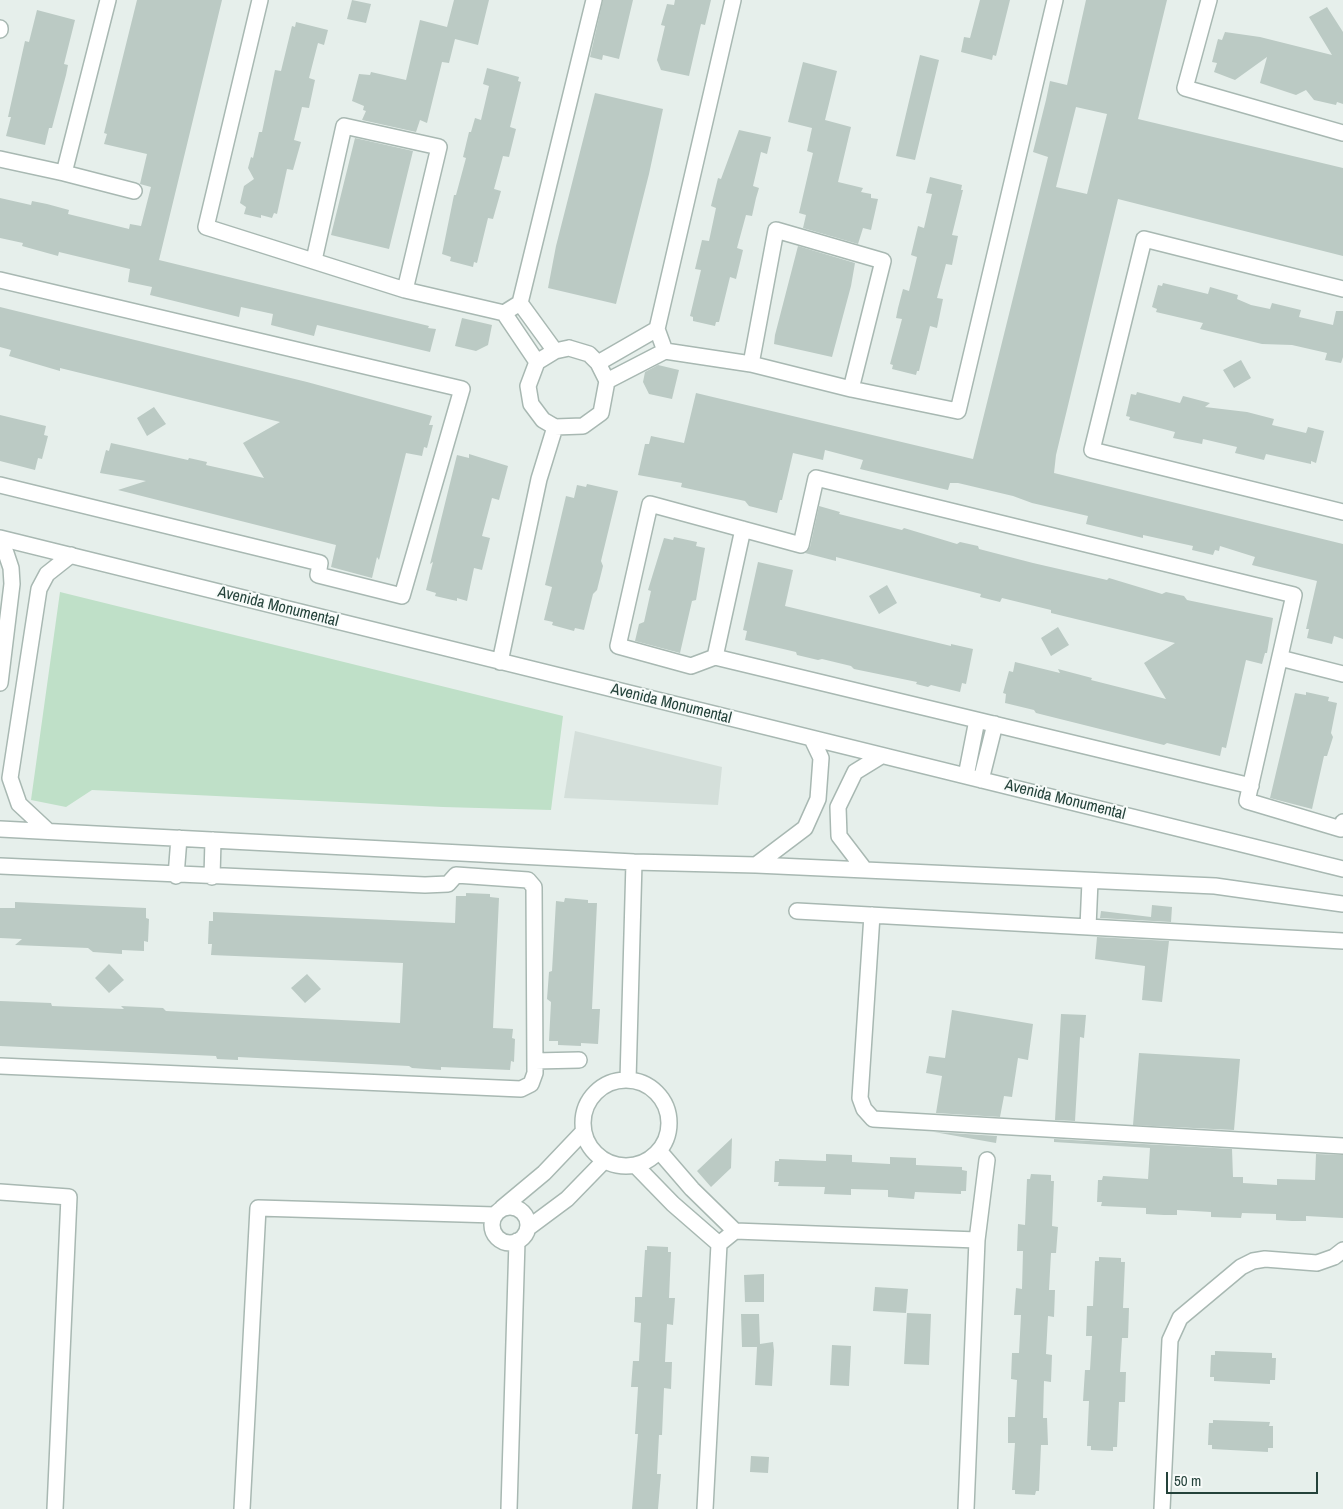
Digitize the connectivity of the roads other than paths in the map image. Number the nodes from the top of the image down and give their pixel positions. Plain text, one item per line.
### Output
1 (108, 0) edge
2 (260, 0) edge
3 (594, 0) edge
4 (733, 0) edge
5 (1055, 0) edge
6 (1209, 0) edge
7 (1343, 133) edge
8 (0, 159) edge
9 (64, 173) junction
10 (134, 191) dead end
11 (314, 260) junction
12 (0, 280) edge
13 (1343, 289) edge
14 (405, 290) junction
15 (520, 303) junction
16 (504, 313) junction
17 (657, 329) junction
18 (555, 351) junction
19 (665, 351) junction
20 (537, 362) junction
21 (598, 363) junction
22 (751, 364) junction
23 (607, 381) junction
24 (851, 389) junction
25 (555, 427) junction
26 (0, 485) edge
27 (1343, 512) edge
28 (743, 529) junction
29 (0, 538) edge
30 (0, 545) edge
31 (71, 555) junction
32 (714, 657) junction
33 (1280, 658) junction
34 (500, 662) junction
35 (1343, 674) edge
36 (0, 683) edge
37 (977, 720) junction
38 (995, 724) junction
39 (812, 739) junction
40 (881, 756) junction
41 (966, 776) junction
42 (981, 780) junction
43 (1250, 786) junction
44 (1343, 822) edge
45 (0, 828) edge
46 (48, 831) junction
47 (179, 838) junction
48 (213, 840) junction
49 (634, 862) junction
50 (756, 865) junction
51 (0, 866) edge
52 (1343, 868) edge
53 (865, 870) junction
54 (176, 876) junction
55 (212, 877) junction
56 (1090, 881) junction
57 (1343, 904) edge
58 (797, 911) dead end
59 (872, 915) junction
60 (1088, 927) junction
61 (1343, 941) edge
62 (580, 1060) dead end
63 (535, 1061) junction
64 (0, 1066) edge
65 (628, 1080) junction
66 (583, 1132) junction
67 (1343, 1146) edge
68 (660, 1152) junction
69 (987, 1160) dead end
70 (604, 1161) junction
71 (636, 1166) junction
72 (0, 1192) edge
73 (499, 1212) junction
74 (528, 1228) junction
75 (735, 1231) junction
76 (977, 1240) junction
77 (516, 1242) junction
78 (719, 1244) junction
79 (1343, 1250) edge
80 (55, 1509) edge
81 (242, 1509) edge
82 (508, 1509) edge
83 (704, 1509) edge
84 (966, 1509) edge
85 (1162, 1509) edge

1 - 9 street
2 - 11 street
3 - 15 street
4 - 17 street
5 - 24 street
6 - 7 street
8 - 9 street
9 - 10 street
11 - 14 street
11 - 14 street
12 - 26 street
13 - 27 street
14 - 16 street
15 - 16 street
15 - 18 street
16 - 20 street
17 - 19 street
17 - 21 street
18 - 20 street
18 - 21 street
19 - 22 street
19 - 23 street
20 - 25 street
21 - 23 street
22 - 24 street
22 - 24 street
23 - 25 street
25 - 34 street
28 - 32 street
28 - 32 street
28 - 33 street
29 - 31 street, Avenida Monumental
30 - 36 street
31 - 34 street, Avenida Monumental
31 - 46 street
32 - 37 street
33 - 35 street
33 - 43 street
34 - 39 street, Avenida Monumental
37 - 38 street
37 - 41 street
38 - 42 street
38 - 43 street
39 - 40 street, Avenida Monumental
39 - 50 street
40 - 41 street, Avenida Monumental
40 - 53 street
41 - 42 street, Avenida Monumental
42 - 52 street, Avenida Monumental
43 - 44 street
45 - 46 street
46 - 47 street
47 - 48 street
47 - 54 street
48 - 49 street
48 - 55 street
49 - 50 street
49 - 65 street
50 - 53 street
51 - 54 street
53 - 56 street
54 - 55 street
55 - 63 street
56 - 57 street
56 - 60 street
58 - 59 street
59 - 60 street
59 - 67 street
60 - 61 street
62 - 63 street
63 - 64 street
65 - 66 street
65 - 68 street
66 - 70 street
66 - 73 street
68 - 71 street
68 - 75 street
69 - 76 street
70 - 71 street
70 - 74 street
71 - 78 street
72 - 80 street
73 - 74 street
73 - 77 street
73 - 81 street
74 - 77 street
75 - 76 street
75 - 78 street
76 - 84 street
77 - 82 street
78 - 83 street
79 - 85 street

